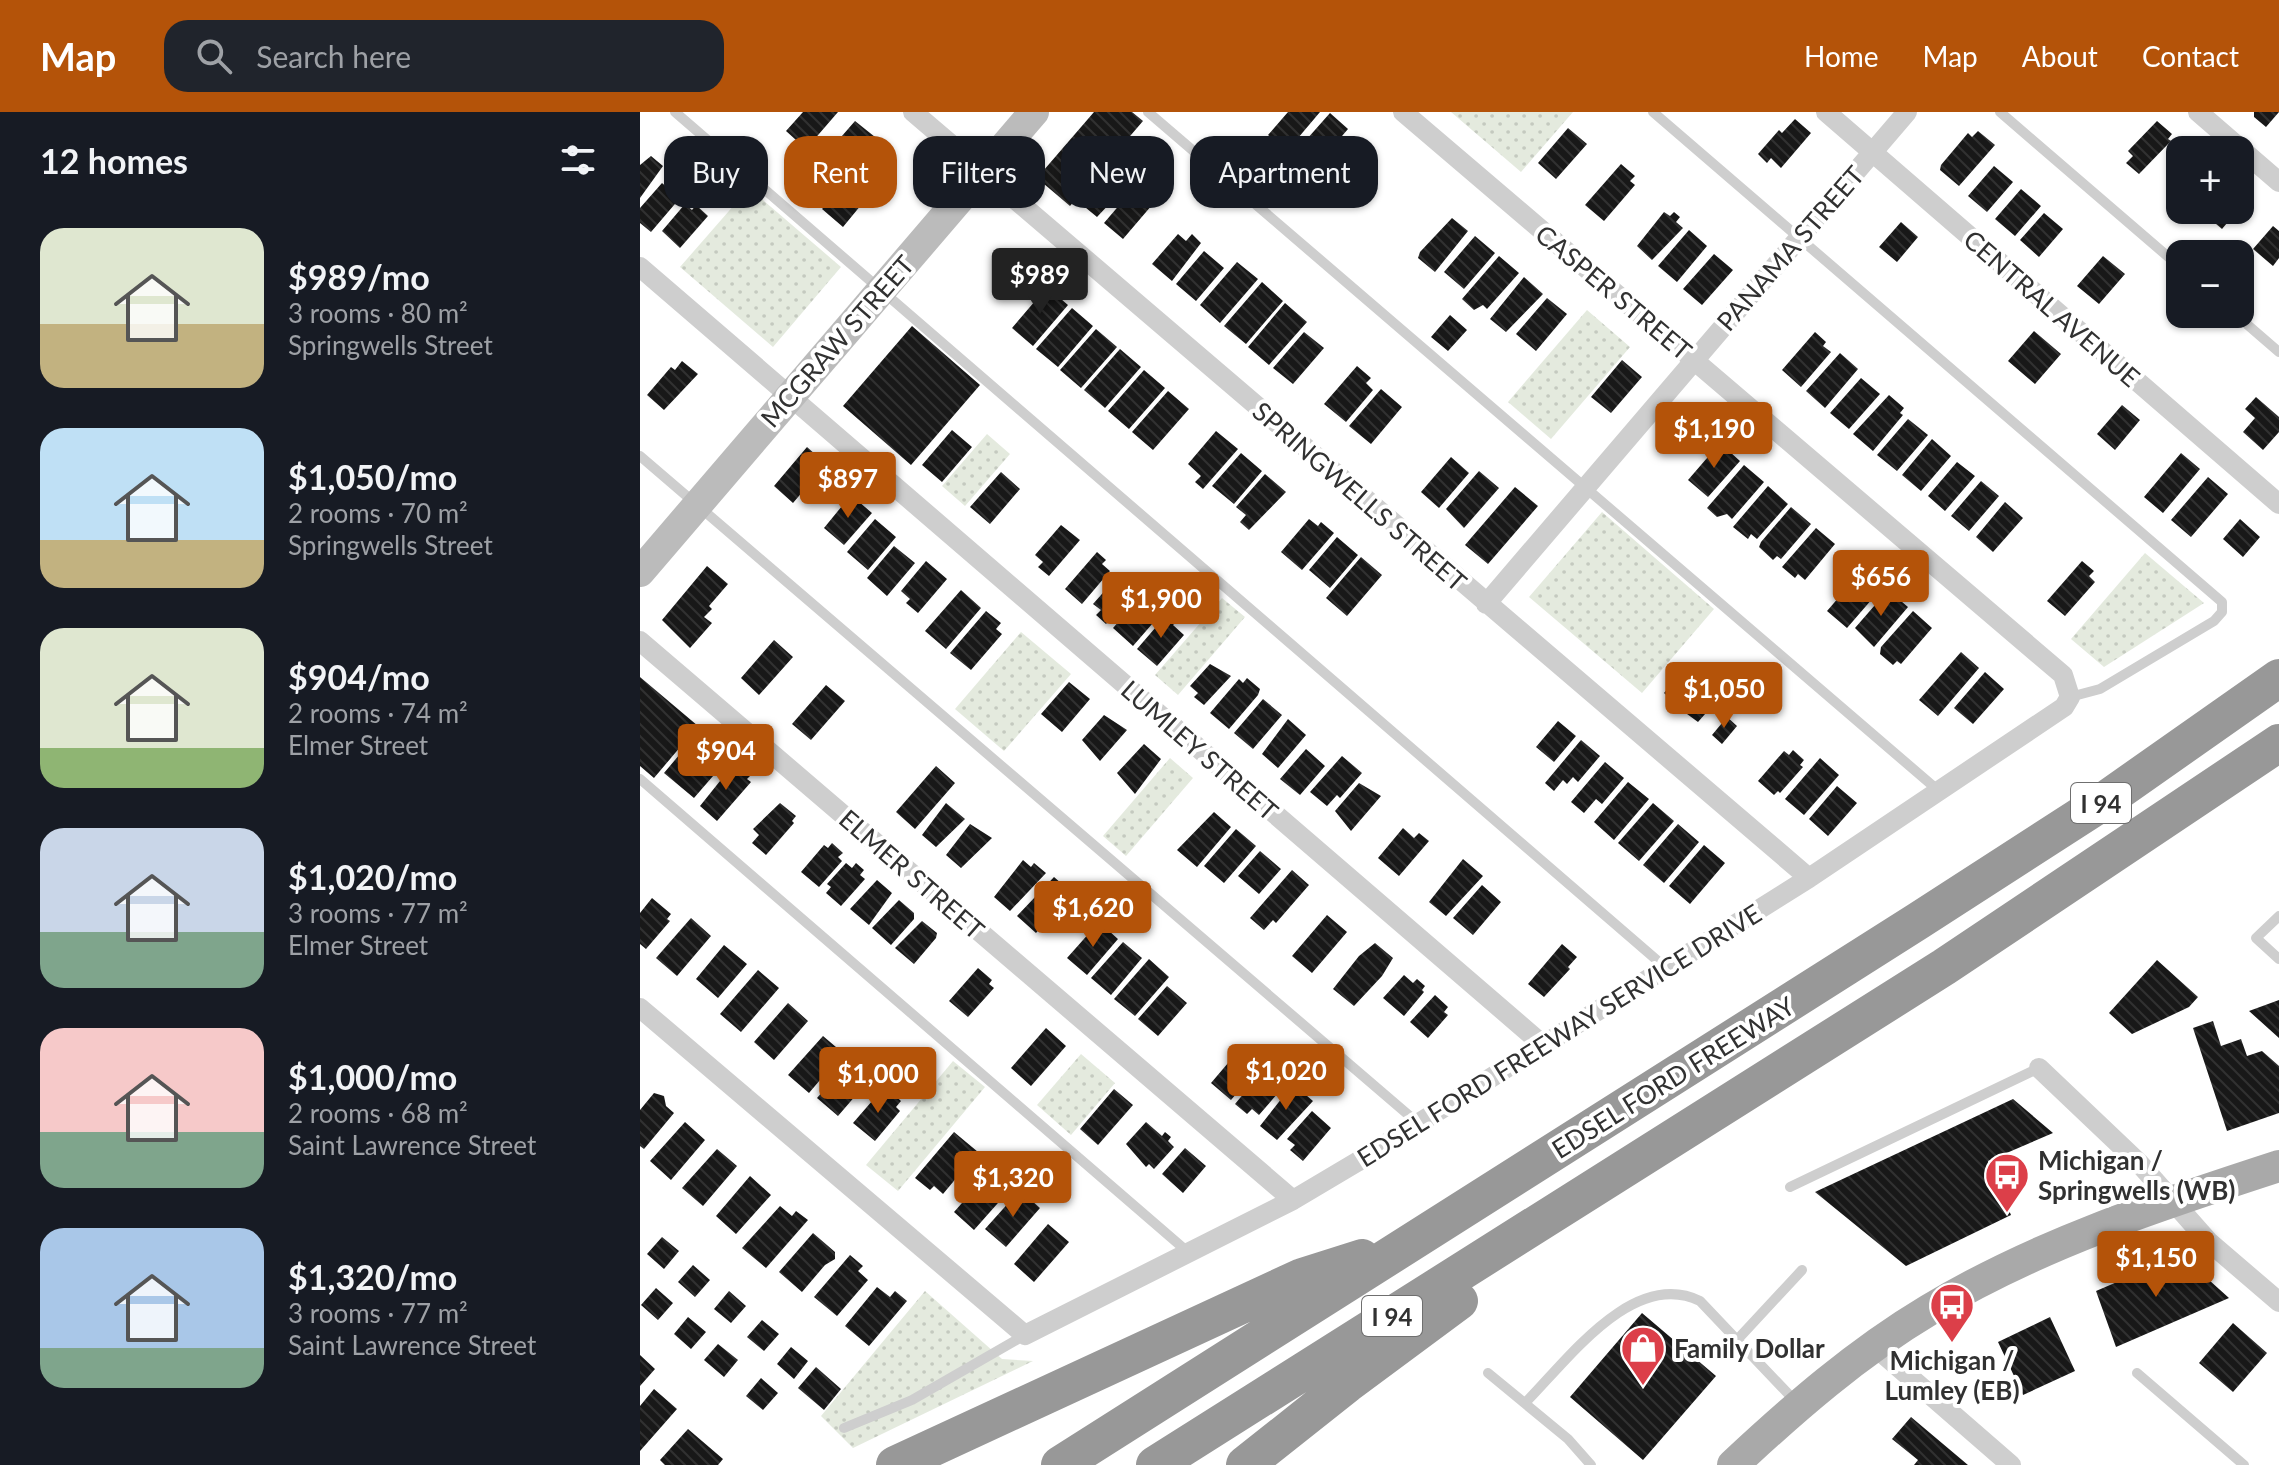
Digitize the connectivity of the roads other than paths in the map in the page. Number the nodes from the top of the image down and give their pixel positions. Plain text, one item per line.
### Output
1 (675, 112) edge
2 (913, 112) edge
3 (1034, 112) edge
4 (1148, 112) edge
5 (1403, 112) edge
6 (1653, 112) edge
7 (1826, 112) edge
8 (1907, 112) edge
9 (2000, 112) edge
10 (2198, 112) edge
11 (941, 136) edge
12 (1013, 136) edge
13 (1873, 152) junction
14 (2279, 182) edge
15 (951, 208) edge
16 (1024, 208) edge
17 (1800, 237) junction
18 (2166, 255) edge
19 (640, 267) edge
20 (882, 288) junction
21 (2251, 328) edge
22 (2279, 352) edge
23 (1694, 360) junction
24 (790, 396) junction
25 (640, 456) edge
26 (1586, 487) junction
27 (2279, 504) edge
28 (696, 506) junction
29 (640, 572) edge
30 (1486, 604) junction
31 (640, 641) edge
32 (2279, 678) edge
33 (2070, 697) junction
34 (2279, 743) edge
35 (640, 779) edge
36 (1940, 792) junction
37 (1809, 878) junction
38 (2279, 916) edge
39 (2279, 959) edge
40 (1666, 968) junction
41 (640, 1008) edge
42 (1542, 1044) junction
43 (2039, 1068) joint
44 (1419, 1124) junction
45 (2279, 1166) edge
46 (1790, 1187) dead end
47 (1589, 1192) junction
48 (1293, 1200) junction
49 (2172, 1201) junction
50 (1414, 1242) junction
51 (1189, 1253) junction
52 (1802, 1270) dead end
53 (2276, 1297) edge
54 (1025, 1335) junction
55 (1737, 1340) junction
56 (1874, 1346) junction
57 (1488, 1373) dead end
58 (2137, 1373) dead end
59 (1525, 1403) junction
60 (1798, 1404) junction
61 (844, 1428) dead end
62 (895, 1465) edge
63 (1060, 1465) edge
64 (1155, 1465) edge
65 (1245, 1465) edge
66 (1591, 1465) edge
67 (1733, 1465) edge
68 (2011, 1465) edge
69 (2244, 1465) edge

1 - 20 lane
2 - 11 street, SPRINGWELLS STREET
3 - 12 street, MCGRAW STREET
4 - 26 lane
5 - 23 street, CASPER STREET
6 - 17 lane
7 - 13 street, CENTRAL AVENUE
8 - 13 street, PANAMA STREET
9 - 18 lane
10 - 14 street
13 - 17 street, PANAMA STREET
13 - 27 street, CENTRAL AVENUE
15 - 20 street, MCGRAW STREET
16 - 30 street, SPRINGWELLS STREET
17 - 23 street, PANAMA STREET
17 - 33 lane
19 - 24 street, LUMLEY STREET
20 - 24 street, MCGRAW STREET
20 - 40 lane
21 - 22 lane
23 - 26 street, PANAMA STREET
23 - 33 street, CASPER STREET
24 - 28 street, MCGRAW STREET
24 - 42 street, LUMLEY STREET
25 - 28 lane
26 - 30 street, PANAMA STREET
26 - 36 lane
28 - 29 street, MCGRAW STREET
28 - 44 lane
30 - 37 street, SPRINGWELLS STREET
31 - 48 street, ELMER STREET
32 - 50 highway, EDSEL FORD FREEWAY / I 94
33 - 36 street, EDSEL FORD FREEWAY SERVICE DRIVE
34 - 47 highway, EDSEL FORD FREEWAY / I 94
35 - 51 lane
36 - 37 street, EDSEL FORD FREEWAY SERVICE DRIVE
37 - 40 street, EDSEL FORD FREEWAY SERVICE DRIVE
38 - 39 lane
40 - 42 street, EDSEL FORD FREEWAY SERVICE DRIVE
41 - 54 street
42 - 44 street, EDSEL FORD FREEWAY SERVICE DRIVE
43 - 46 lane
43 - 49 street
44 - 48 street, EDSEL FORD FREEWAY SERVICE DRIVE
45 - 49 main road
47 - 64 highway, EDSEL FORD FREEWAY / I 94
47 - 65 highway
48 - 51 street, EDSEL FORD FREEWAY SERVICE DRIVE
49 - 53 street
49 - 56 main road
50 - 62 highway
50 - 63 highway, EDSEL FORD FREEWAY / I 94
51 - 54 street, EDSEL FORD FREEWAY SERVICE DRIVE
52 - 55 lane
54 - 61 lane
55 - 59 lane
55 - 60 lane
56 - 60 main road
56 - 68 street
57 - 59 lane
58 - 69 lane
59 - 66 lane
60 - 67 main road

